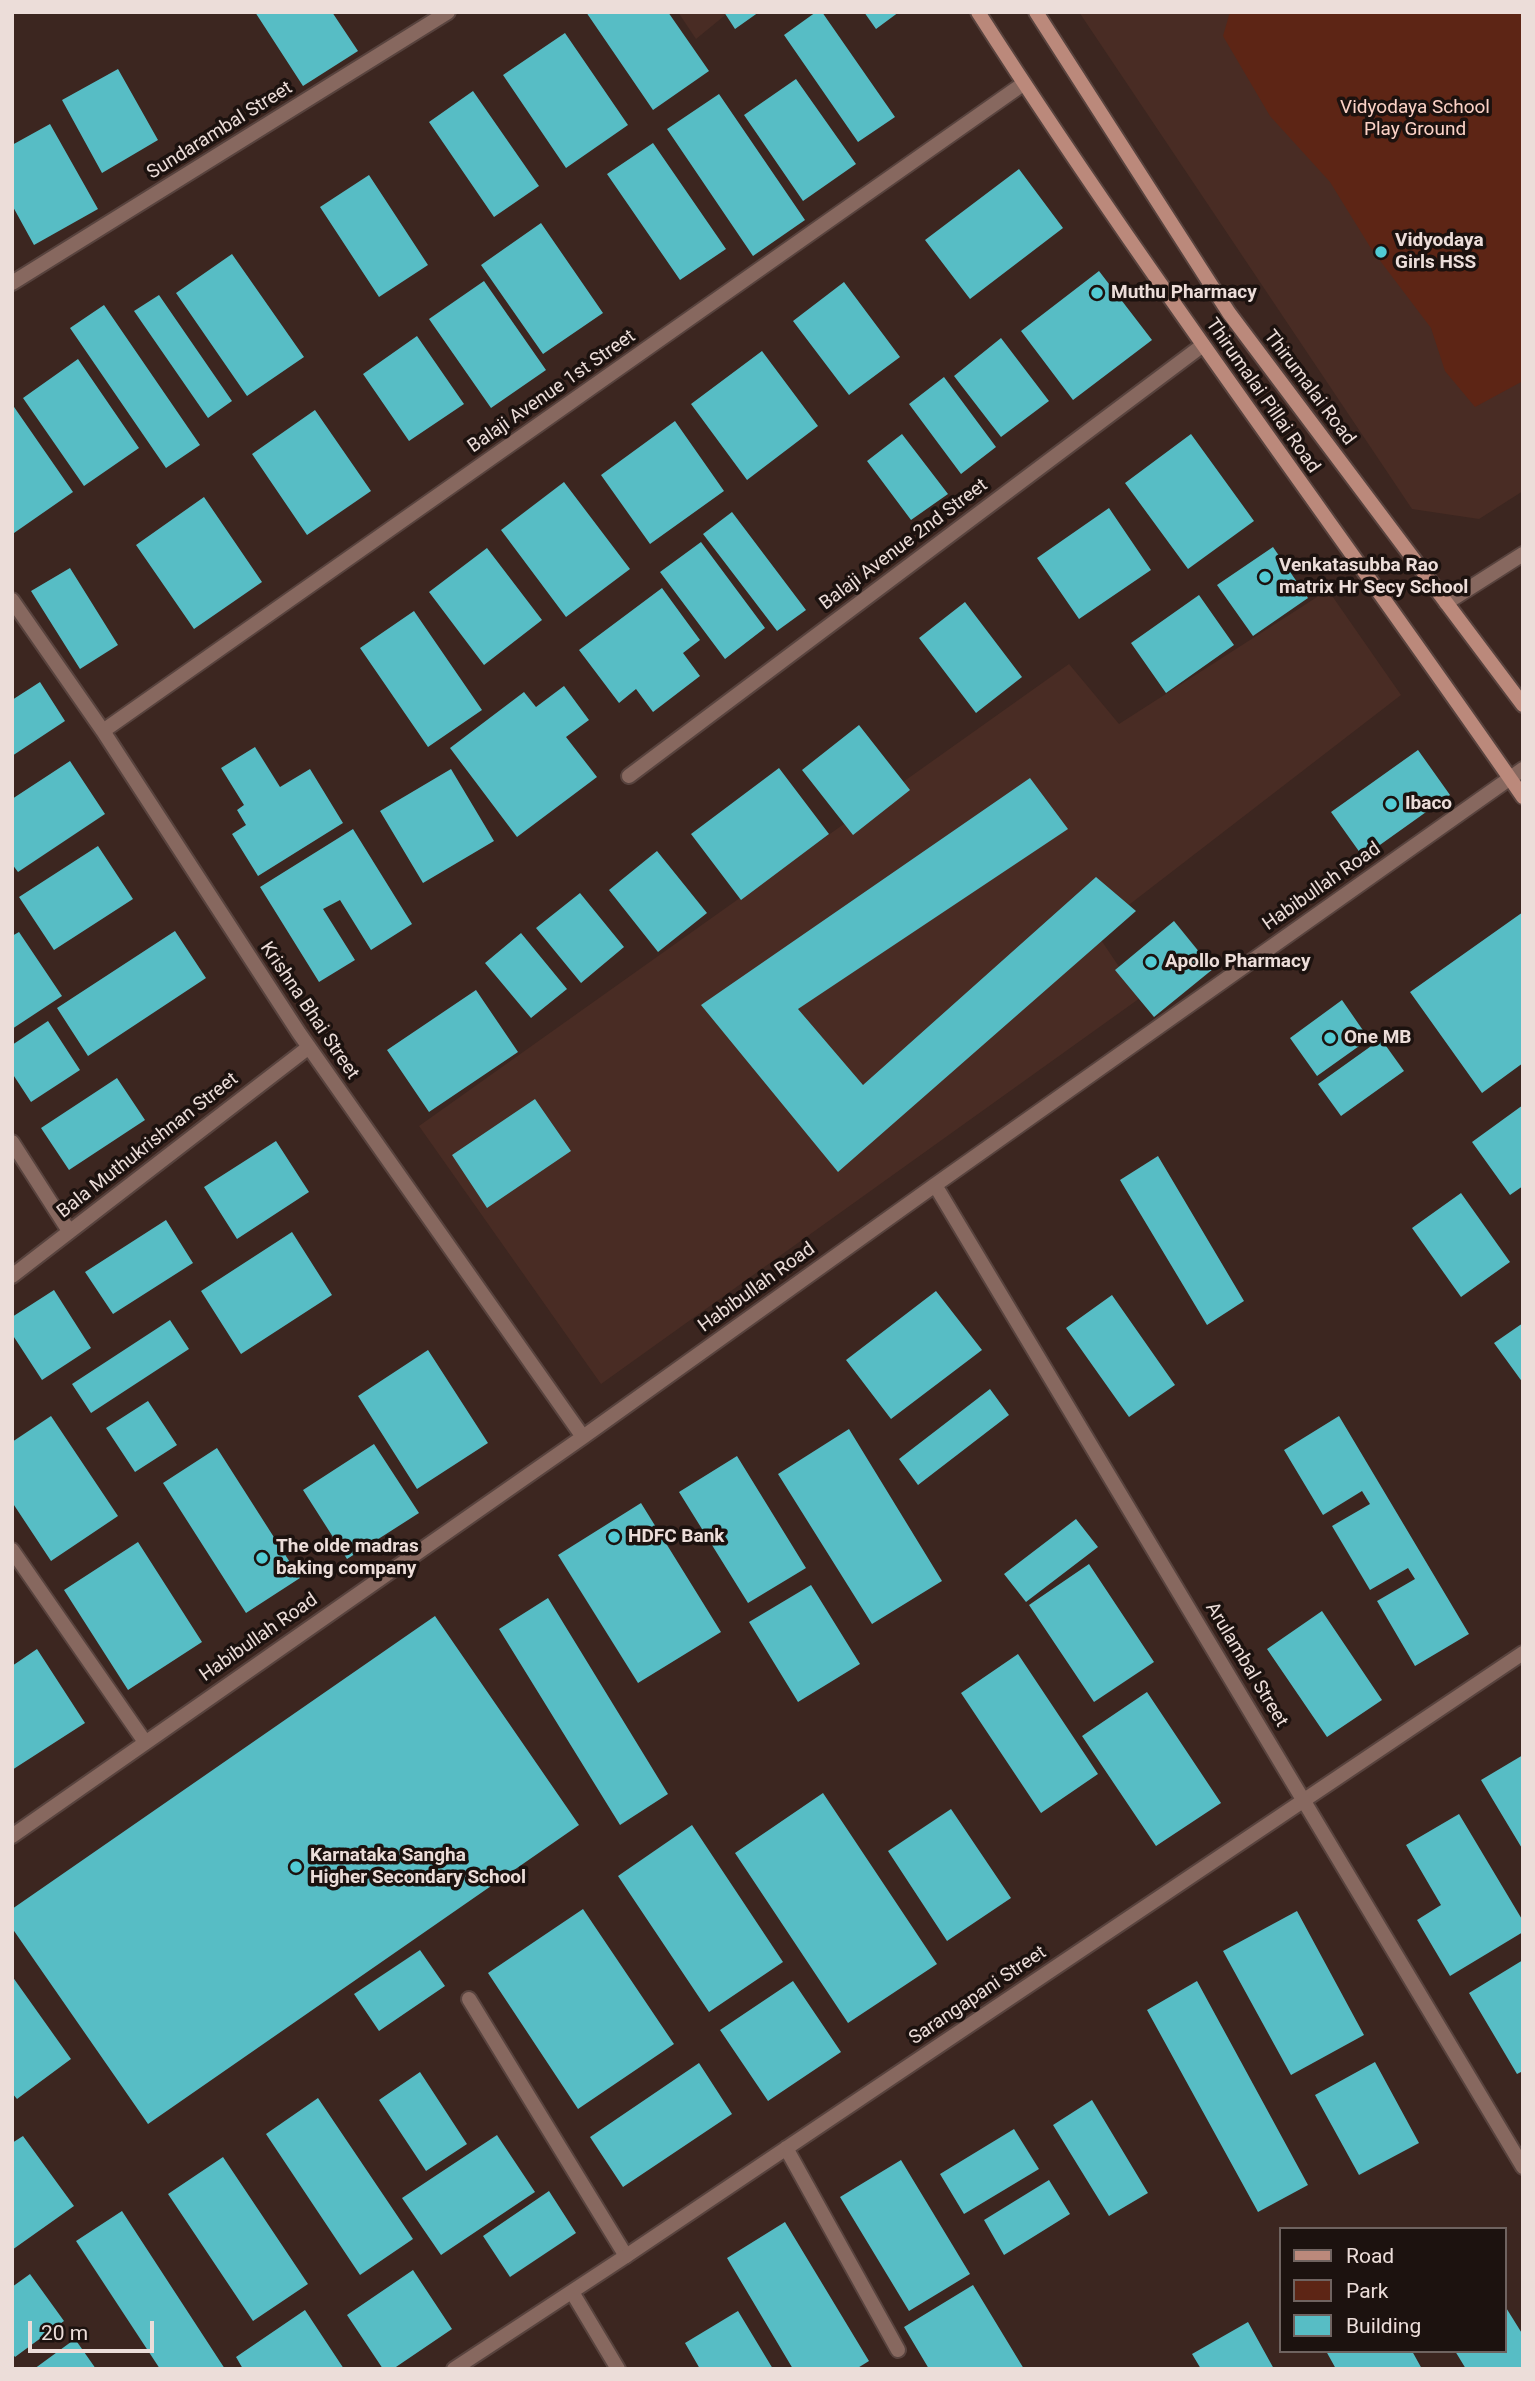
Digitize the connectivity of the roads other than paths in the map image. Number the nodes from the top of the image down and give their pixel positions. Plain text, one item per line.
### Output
1 (448, 12) edge
2 (978, 12) edge
3 (1037, 12) edge
4 (1023, 83) junction
5 (12, 283) edge
6 (1203, 345) junction
7 (1523, 554) edge
8 (12, 600) edge
9 (1446, 603) junction
10 (1523, 705) edge
11 (103, 731) junction
12 (1523, 769) edge
13 (629, 776) dead end
14 (1510, 778) junction
15 (1523, 797) edge
16 (309, 1046) junction
17 (12, 1142) edge
18 (934, 1185) junction
19 (69, 1231) junction
20 (12, 1276) edge
21 (583, 1437) junction
22 (12, 1550) edge
23 (1523, 1653) edge
24 (145, 1742) junction
25 (1304, 1800) junction
26 (12, 1836) edge
27 (469, 1999) dead end
28 (786, 2148) junction
29 (1523, 2167) edge
30 (626, 2256) junction
31 (572, 2292) junction
32 (898, 2350) dead end
33 (454, 2369) edge
34 (618, 2369) edge

1 - 5 street, Sundarambal Street
2 - 4 main road, Thirumalai Pillai Road
3 - 9 main road, Thirumalai Road
4 - 6 main road, Thirumalai Pillai Road
4 - 11 street, Balaji Avenue 1st Street
6 - 13 street, Balaji Avenue 2nd Street
6 - 14 main road, Thirumalai Pillai Road
7 - 9 street
8 - 11 street, Krishna Bhai Street
9 - 10 main road, Thirumalai Road
11 - 16 street, Krishna Bhai Street
12 - 14 street, Habibullah Road
14 - 15 main road, Thirumalai Pillai Road
14 - 18 street, Habibullah Road
16 - 19 street, Bala Muthukrishnan Street
16 - 21 street, Krishna Bhai Street
17 - 19 street
18 - 21 street, Habibullah Road
18 - 25 street, Arulambal Street
19 - 20 street, Bala Muthukrishnan Street
21 - 24 street, Habibullah Road
22 - 24 street
23 - 25 street, Sarangapani Street
24 - 26 street, Habibullah Road
25 - 28 street, Sarangapani Street
25 - 29 street, Arulambal Street
27 - 30 street
28 - 30 street, Sarangapani Street
28 - 32 street
30 - 31 street, Sarangapani Street
31 - 33 street, Sarangapani Street
31 - 34 street

